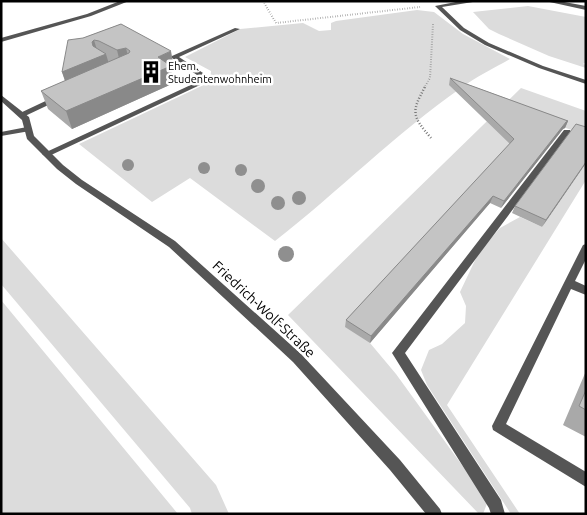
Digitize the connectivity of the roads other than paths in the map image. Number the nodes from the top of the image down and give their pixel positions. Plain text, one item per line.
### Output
1 (126, 1) edge
2 (476, 1) edge
3 (548, 1) edge
4 (586, 8) edge
5 (237, 29) dead end
6 (1, 40) edge
7 (586, 82) edge
8 (67, 95) edge
9 (1, 97) edge
10 (22, 114) junction
11 (27, 129) junction
12 (567, 132) edge
13 (1, 134) edge
14 (46, 154) junction
15 (586, 248) edge
16 (568, 283) junction
17 (586, 291) edge
18 (586, 480) edge
19 (434, 514) edge
20 (498, 514) edge

1 - 6 street
2 - 7 street
3 - 4 street
5 - 14 street
8 - 10 street
9 - 10 street
10 - 11 street, Friedrich-Wolf-Straße
11 - 13 street
11 - 14 street, Friedrich-Wolf-Straße
12 - 20 street
14 - 19 street, Friedrich-Wolf-Straße
15 - 16 street
16 - 17 street
16 - 18 street

